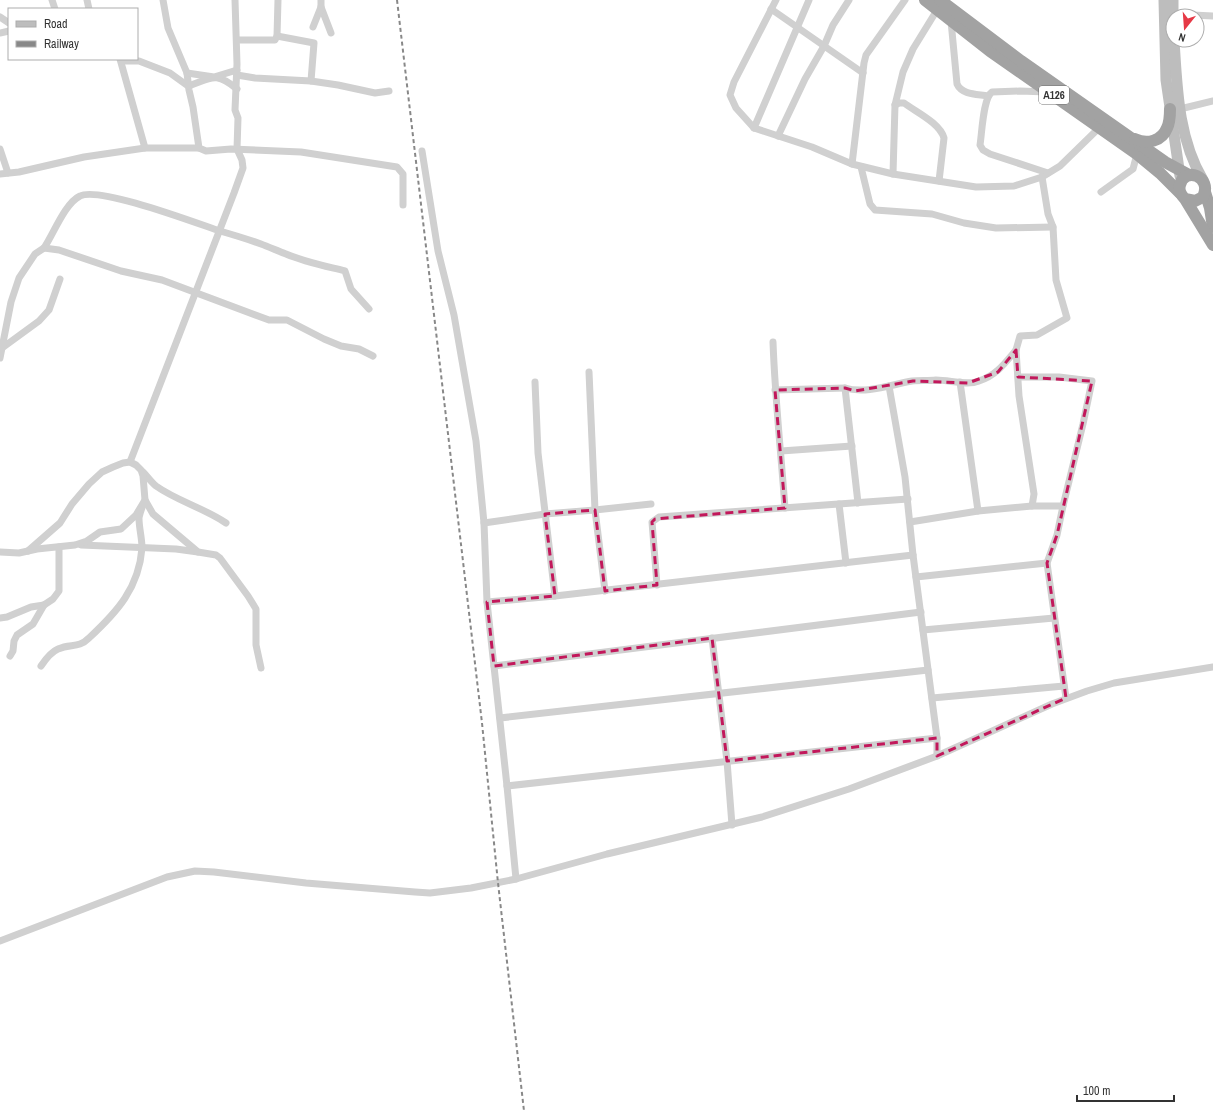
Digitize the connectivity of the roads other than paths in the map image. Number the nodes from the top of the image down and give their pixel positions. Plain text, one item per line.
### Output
1 (163, 0) edge
2 (235, 0) edge
3 (278, 0) edge
4 (776, 0) edge
5 (809, 0) edge
6 (849, 0) edge
7 (905, 0) edge
8 (925, 0) edge
9 (1164, 0) edge
10 (321, 4) edge
11 (939, 5) edge
12 (771, 9) junction
13 (0, 16) edge
14 (950, 21) junction
15 (8, 22) edge
16 (313, 27) dead end
17 (798, 27) junction
18 (331, 33) dead end
19 (277, 36) junction
20 (237, 40) junction
21 (824, 46) junction
22 (1174, 48) edge
23 (121, 60) edge
24 (237, 72) junction
25 (187, 73) junction
26 (863, 73) junction
27 (214, 77) junction
28 (311, 81) junction
29 (188, 86) junction
30 (237, 89) junction
31 (390, 91) dead end
32 (1049, 92) junction
33 (988, 96) junction
34 (1213, 101) edge
35 (895, 105) junction
36 (1175, 109) junction
37 (1100, 127) junction
38 (754, 128) junction
39 (1124, 133) junction
40 (778, 136) junction
41 (145, 148) junction
42 (199, 148) junction
43 (0, 149) edge
44 (237, 149) junction
45 (422, 151) dead end
46 (1137, 154) junction
47 (852, 164) junction
48 (861, 167) junction
49 (8, 173) junction
50 (0, 174) edge
51 (893, 174) junction
52 (1045, 175) junction
53 (939, 181) junction
54 (1183, 184) junction
55 (1204, 186) junction
56 (1101, 192) dead end
57 (403, 205) dead end
58 (1053, 227) junction
59 (1213, 227) edge
60 (219, 231) junction
61 (1213, 245) edge
62 (44, 248) junction
63 (60, 279) dead end
64 (196, 292) junction
65 (369, 309) dead end
66 (773, 342) dead end
67 (1, 349) edge
68 (1016, 350) junction
69 (373, 356) dead end
70 (0, 358) edge
71 (589, 372) dead end
72 (1018, 377) junction
73 (535, 382) dead end
74 (960, 382) junction
75 (889, 386) junction
76 (845, 388) junction
77 (774, 390) junction
78 (852, 446) junction
79 (781, 451) junction
80 (130, 462) junction
81 (141, 470) junction
82 (908, 499) junction
83 (145, 500) junction
84 (858, 503) junction
85 (651, 504) dead end
86 (839, 504) junction
87 (1032, 506) junction
88 (1064, 506) junction
89 (785, 508) junction
90 (595, 510) junction
91 (978, 510) junction
92 (545, 514) junction
93 (910, 522) junction
94 (226, 523) dead end
95 (484, 523) junction
96 (75, 545) junction
97 (59, 547) junction
98 (142, 547) junction
99 (28, 551) junction
100 (0, 552) edge
101 (198, 552) junction
102 (913, 555) junction
103 (846, 563) junction
104 (1047, 563) junction
105 (916, 578) junction
106 (657, 585) junction
107 (605, 591) junction
108 (555, 596) junction
109 (487, 602) junction
110 (44, 605) junction
111 (921, 612) junction
112 (0, 618) edge
113 (1054, 618) junction
114 (923, 630) junction
115 (712, 638) junction
116 (10, 656) dead end
117 (41, 666) dead end
118 (494, 666) junction
119 (1213, 667) edge
120 (261, 668) dead end
121 (928, 670) junction
122 (1064, 686) junction
123 (719, 693) junction
124 (932, 698) junction
125 (1066, 698) junction
126 (500, 718) junction
127 (937, 738) junction
128 (937, 756) junction
129 (727, 761) junction
130 (507, 786) junction
131 (732, 825) junction
132 (516, 879) junction
133 (0, 941) edge

1 - 25 street
2 - 20 street
3 - 19 street
4 - 12 street
5 - 17 street
6 - 21 street
7 - 26 street
8 - 11 highway, A126
9 - 36 main road
10 - 16 street
10 - 18 street
11 - 14 highway, A126
11 - 35 street
11 - 39 highway, A126
12 - 17 street
12 - 38 street
13 - 15 street
14 - 32 highway, A126
14 - 33 street
17 - 21 street
17 - 38 street
19 - 20 street
19 - 28 street
20 - 24 street
21 - 26 street
21 - 40 street
22 - 36 main road
23 - 29 street
23 - 41 street
24 - 27 street
24 - 28 street
24 - 30 street
25 - 27 street
25 - 29 street
26 - 47 street
27 - 29 street
27 - 30 street
28 - 31 street
29 - 42 street
30 - 44 street
32 - 33 street
32 - 37 highway, A126
33 - 52 street
34 - 36 street
35 - 51 street
35 - 53 street
36 - 39 highway
36 - 54 main road
36 - 55 main road
37 - 46 highway, A126
37 - 52 street
38 - 40 street
39 - 54 highway, A126
40 - 47 street
41 - 42 street
41 - 49 street
42 - 44 street
43 - 49 street
44 - 57 street
44 - 60 street
45 - 95 street
46 - 54 highway, A126
46 - 56 street
47 - 48 street
48 - 51 street
48 - 58 street
49 - 50 street
51 - 53 street
52 - 53 street
52 - 58 street
54 - 55 highway, A126
54 - 55 highway
54 - 61 highway, A126
55 - 59 highway
58 - 68 street
60 - 62 street
60 - 64 street
60 - 65 street
62 - 64 street
62 - 67 street
63 - 67 street
64 - 69 street
64 - 80 street
66 - 77 street
67 - 70 street
68 - 72 street
68 - 74 street
71 - 90 street
72 - 87 street
72 - 88 street
73 - 92 street
74 - 75 street
74 - 91 street
75 - 76 street
75 - 82 street
76 - 77 street
76 - 78 street
77 - 79 street
78 - 79 street
78 - 84 street
79 - 89 street
80 - 81 street
80 - 99 street
81 - 83 street
81 - 94 street
82 - 84 street
82 - 93 street
83 - 96 street
83 - 98 street
83 - 101 street
84 - 86 street
85 - 90 street
86 - 89 street
86 - 103 street
87 - 88 street
87 - 91 street
88 - 104 street
89 - 106 street
90 - 92 street
90 - 107 street
91 - 93 street
92 - 95 street
92 - 108 street
93 - 102 street
95 - 109 street
96 - 97 street
96 - 98 street
97 - 99 street
97 - 110 street
98 - 101 street
98 - 117 street
99 - 100 street
101 - 120 street
102 - 103 street
102 - 105 street
103 - 106 street
104 - 105 street
104 - 113 street
105 - 111 street
106 - 107 street
107 - 108 street
108 - 109 street
109 - 118 street
110 - 112 street
110 - 116 street
111 - 114 street
111 - 115 street
113 - 114 street
113 - 122 street
114 - 121 street
115 - 118 street
115 - 123 street
118 - 126 street
119 - 125 street
121 - 123 street
121 - 124 street
122 - 124 street
122 - 125 street
123 - 126 street
123 - 129 street
124 - 127 street
125 - 128 street
126 - 130 street
127 - 128 street
127 - 129 street
128 - 131 street
129 - 130 street
129 - 131 street
130 - 132 street
131 - 132 street
132 - 133 street

